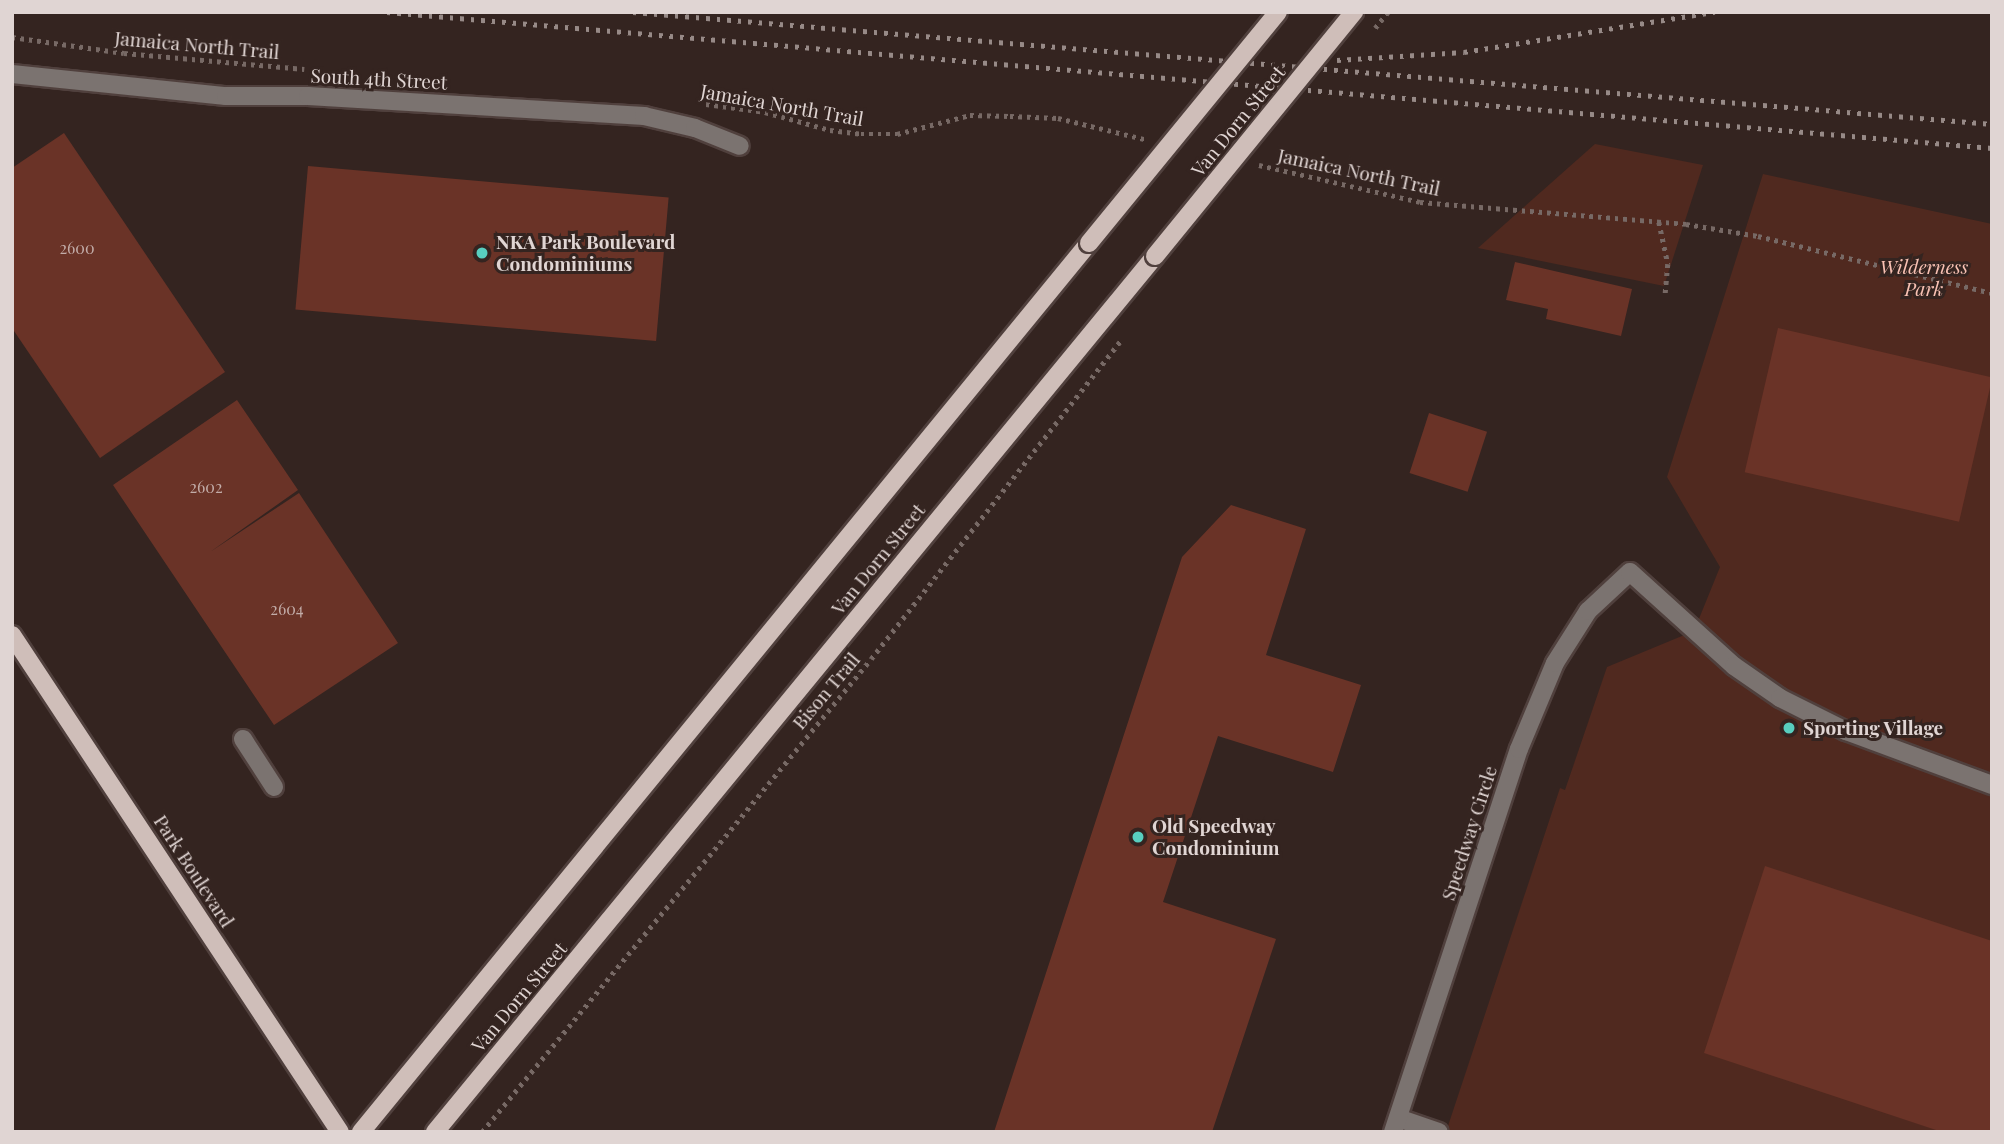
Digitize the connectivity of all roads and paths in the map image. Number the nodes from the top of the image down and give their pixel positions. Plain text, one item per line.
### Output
1 (1278, 12) edge
2 (1354, 12) edge
3 (12, 37) edge
4 (306, 69) dead end
5 (12, 74) edge
6 (701, 104) dead end
7 (1150, 141) dead end
8 (740, 146) dead end
9 (1253, 164) dead end
10 (1659, 222) junction
11 (1992, 293) edge
12 (1665, 296) dead end
13 (1124, 337) dead end
14 (12, 635) edge
15 (243, 739) dead end
16 (1992, 785) edge
17 (274, 787) dead end
18 (1395, 1125) edge
19 (340, 1132) edge
20 (362, 1132) edge
21 (435, 1132) edge
22 (482, 1132) edge
23 (1439, 1132) edge

1 - 20 main road, Van Dorn Street, bridge
2 - 21 main road, Van Dorn Street, bridge
3 - 4 path, Jamaica North Trail
5 - 8 street, South 4th Street
6 - 7 path, Jamaica North Trail
9 - 10 path, Jamaica North Trail
10 - 11 path, Jamaica North Trail
10 - 12 path
13 - 22 path, Bison Trail
14 - 19 main road, Park Boulevard
15 - 17 street
16 - 18 street, Speedway Circle
18 - 23 street

